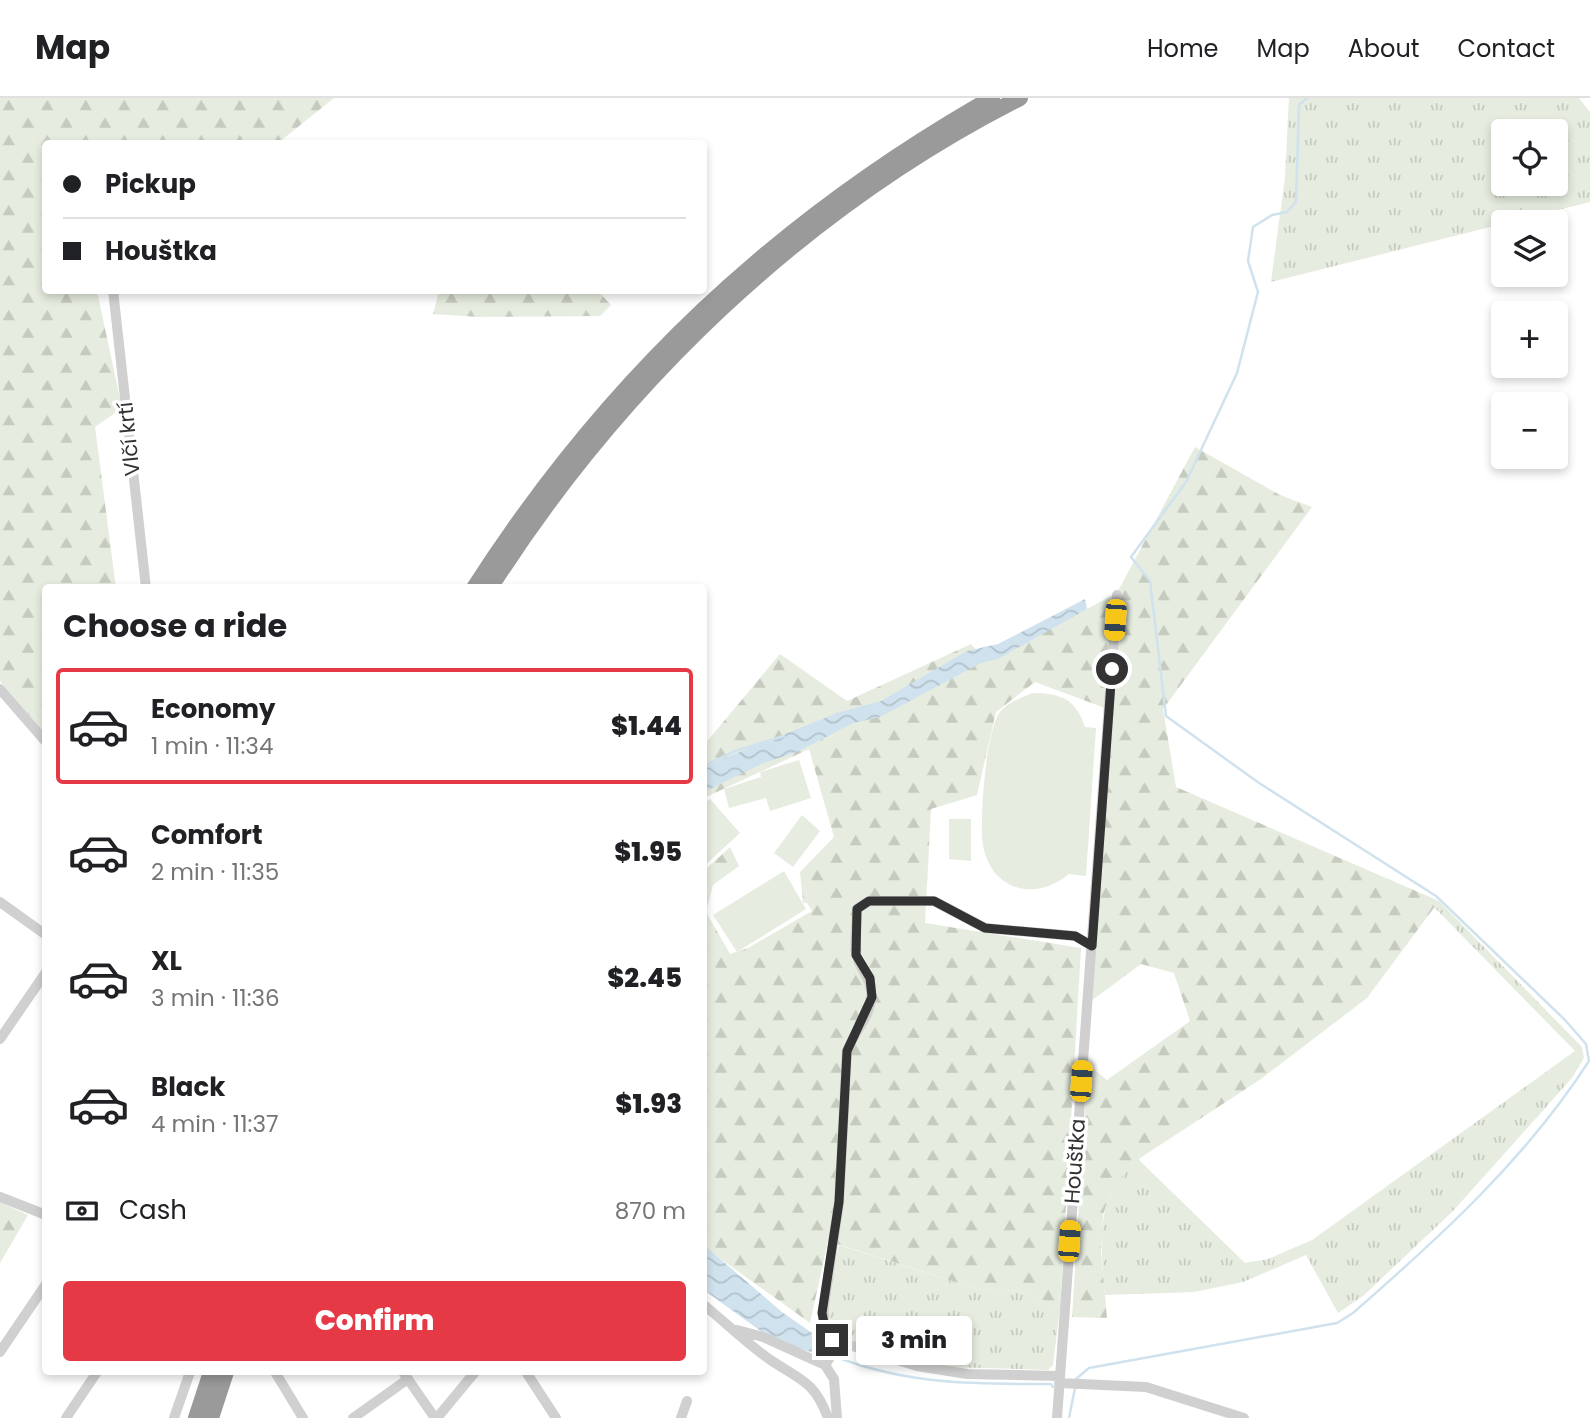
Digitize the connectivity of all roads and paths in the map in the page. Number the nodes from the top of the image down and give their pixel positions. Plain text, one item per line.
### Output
1 (992, 98) edge
2 (1020, 98) edge
3 (113, 294) edge
4 (719, 303) junction
5 (689, 331) junction
6 (146, 584) edge
7 (477, 584) edge
8 (493, 584) edge
9 (1117, 595) dead end
10 (0, 689) edge
11 (42, 737) edge
12 (0, 902) edge
13 (42, 932) edge
14 (1092, 946) junction
15 (42, 978) edge
16 (0, 1039) edge
17 (0, 1197) edge
18 (42, 1213) edge
19 (42, 1290) edge
20 (707, 1307) edge
21 (732, 1328) junction
22 (839, 1343) junction
23 (0, 1352) edge
24 (825, 1365) junction
25 (95, 1375) edge
26 (189, 1375) edge
27 (210, 1375) edge
28 (225, 1375) edge
29 (277, 1375) edge
30 (472, 1375) edge
31 (528, 1375) edge
32 (406, 1376) edge
33 (1059, 1380) junction
34 (687, 1401) dead end
35 (72, 1416) edge
36 (174, 1418) edge
37 (196, 1418) edge
38 (211, 1418) edge
39 (303, 1418) edge
40 (353, 1418) edge
41 (436, 1418) edge
42 (556, 1418) edge
43 (681, 1418) edge
44 (828, 1418) edge
45 (837, 1418) edge
46 (1057, 1418) edge
47 (1244, 1418) edge

1 - 4 highway
2 - 4 highway
3 - 6 street, Vlčí krtí
4 - 5 highway
5 - 7 highway
5 - 8 highway
9 - 14 street, Houštka
10 - 11 street
12 - 13 street
14 - 22 street
14 - 33 street, Houštka
15 - 16 street
17 - 18 street
19 - 23 street
20 - 21 street
21 - 24 street
21 - 44 street
22 - 24 street
22 - 33 street
24 - 45 street
25 - 35 street
26 - 36 street
27 - 37 highway
28 - 38 highway
29 - 39 street
30 - 41 street
31 - 42 street
32 - 40 street
32 - 41 street
33 - 46 street, Houštka
33 - 47 street
34 - 43 street

